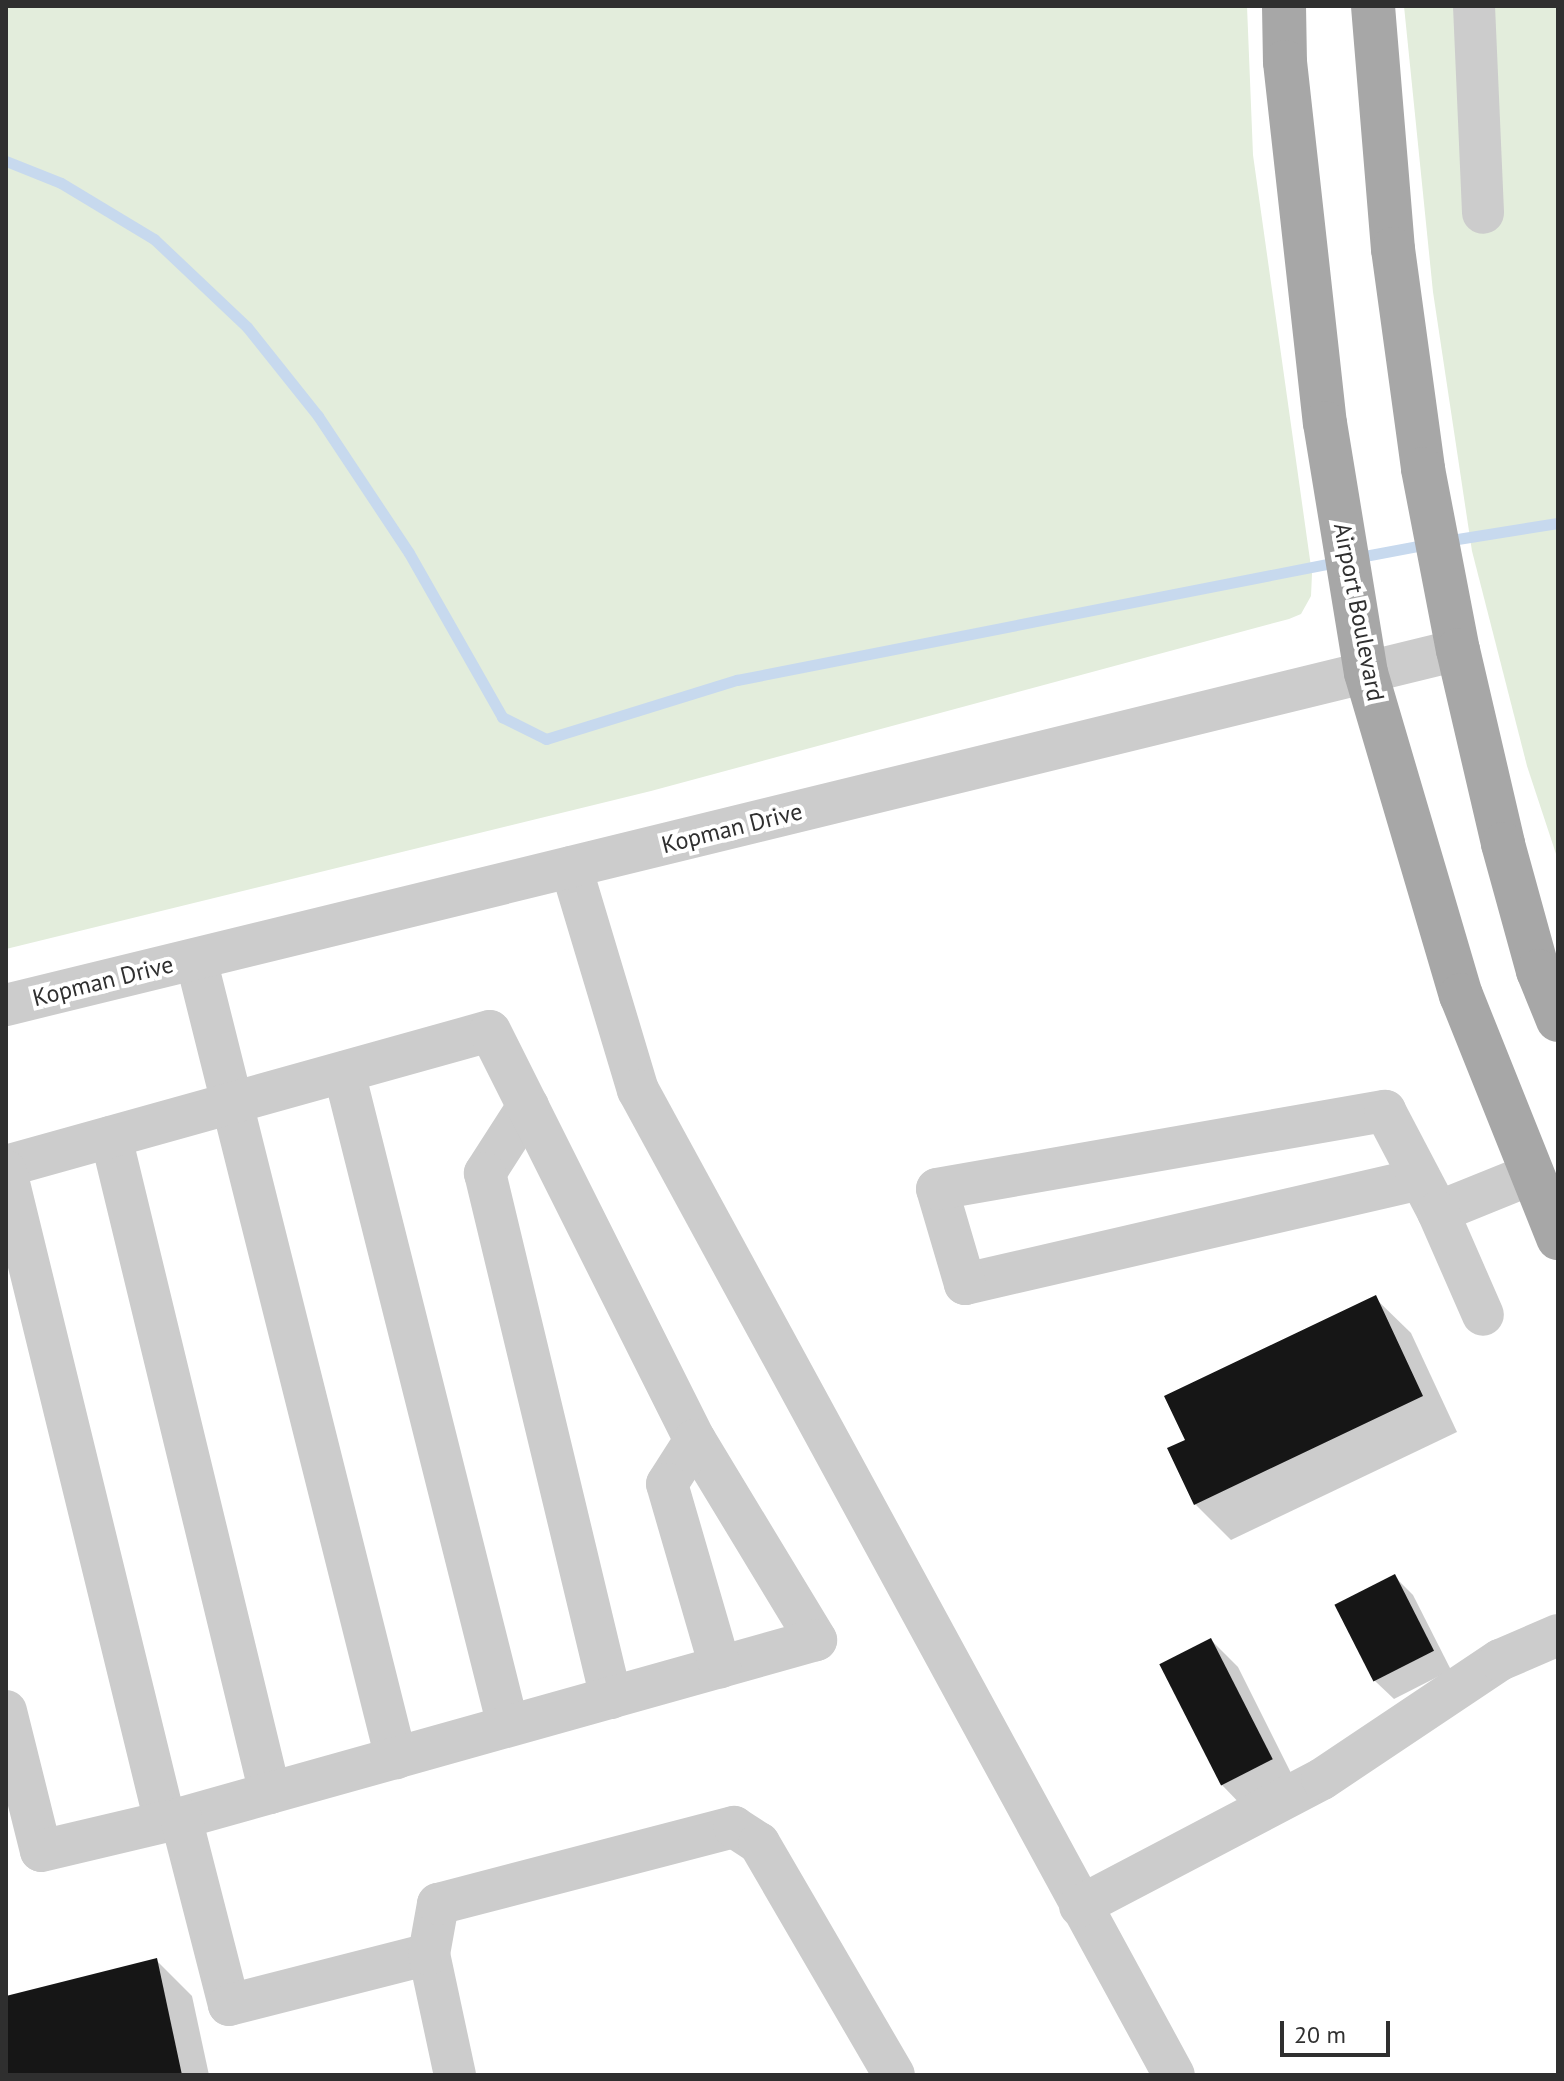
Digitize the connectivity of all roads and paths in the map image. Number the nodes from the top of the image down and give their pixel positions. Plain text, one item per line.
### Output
1 (1284, 6) edge
2 (1373, 6) edge
3 (1474, 6) edge
4 (1483, 213) dead end
5 (1458, 650) junction
6 (1366, 673) junction
7 (571, 867) junction
8 (196, 959) junction
9 (6, 1005) edge
10 (1558, 1020) edge
11 (344, 1072) junction
12 (233, 1103) junction
13 (528, 1106) junction
14 (111, 1137) junction
15 (6, 1168) edge
16 (1532, 1174) junction
17 (1429, 1196) junction
18 (1558, 1238) edge
19 (1483, 1315) dead end
20 (695, 1440) junction
21 (1558, 1635) edge
22 (720, 1667) junction
23 (611, 1698) junction
24 (6, 1711) edge
25 (508, 1726) junction
26 (396, 1758) junction
27 (270, 1793) junction
28 (173, 1820) junction
29 (24, 1854) edge
30 (1080, 1906) junction
31 (429, 1954) junction
32 (455, 2075) edge
33 (894, 2075) edge
34 (1174, 2075) edge

1 - 6 main road, Airport Boulevard
2 - 5 main road
3 - 4 street
5 - 6 street, Kopman Drive
5 - 10 main road
6 - 7 street, Kopman Drive
6 - 16 main road, Airport Boulevard
7 - 8 street, Kopman Drive
7 - 30 street
8 - 9 street, Kopman Drive
8 - 12 street
11 - 12 street
11 - 13 street
11 - 25 street
12 - 14 street
12 - 26 street
13 - 20 street
13 - 23 street
14 - 15 street
14 - 27 street
15 - 28 street
16 - 17 street
16 - 18 main road, Airport Boulevard
17 - 17 street
17 - 19 street
20 - 22 street
20 - 22 street
21 - 30 street
22 - 23 street
23 - 25 street
24 - 29 street
25 - 26 street
26 - 27 street
27 - 28 street
28 - 29 street
28 - 31 street
30 - 34 street
31 - 32 street
31 - 33 street

